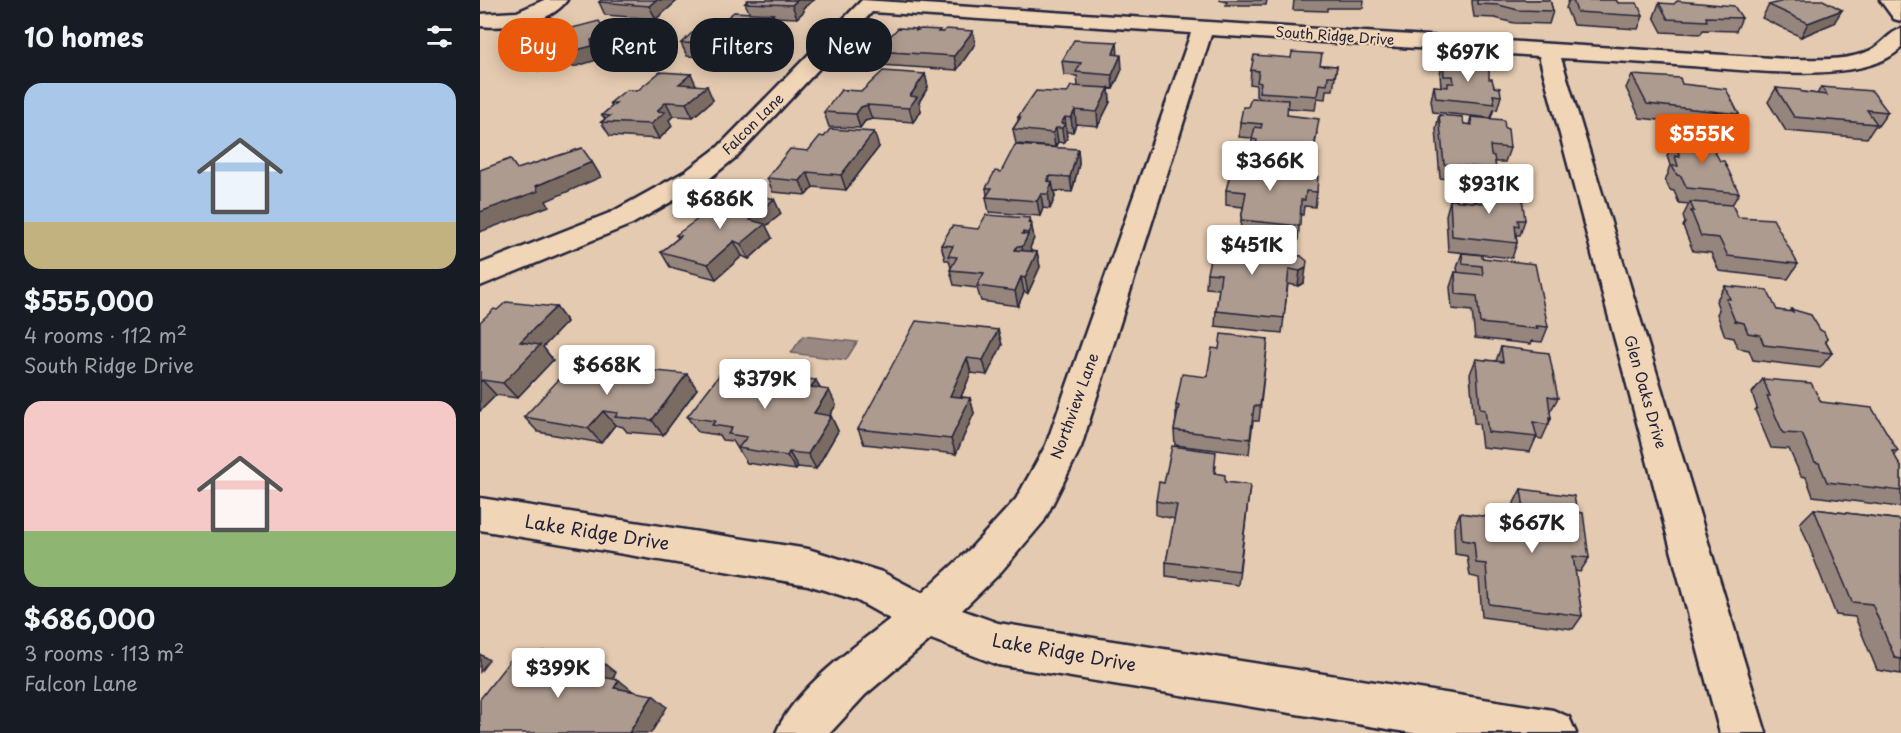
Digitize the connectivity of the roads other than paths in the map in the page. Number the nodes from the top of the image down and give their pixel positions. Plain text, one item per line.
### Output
1 (556, 0) edge
2 (1890, 0) edge
3 (870, 3) edge
4 (1901, 15) edge
5 (480, 20) edge
6 (1203, 28) junction
7 (1901, 35) edge
8 (1548, 50) junction
9 (480, 276) edge
10 (480, 514) edge
11 (926, 617) junction
12 (799, 733) edge
13 (1553, 733) edge
14 (1743, 733) edge

1 - 5 street
2 - 4 street
3 - 6 street, South Ridge Drive
3 - 9 street, Falcon Lane
6 - 8 street, South Ridge Drive
6 - 11 street, Northview Lane
7 - 8 street, South Ridge Drive
8 - 14 street, Glen Oaks Drive
10 - 11 street, Lake Ridge Drive
11 - 12 street, Northview Lane
11 - 13 street, Lake Ridge Drive

